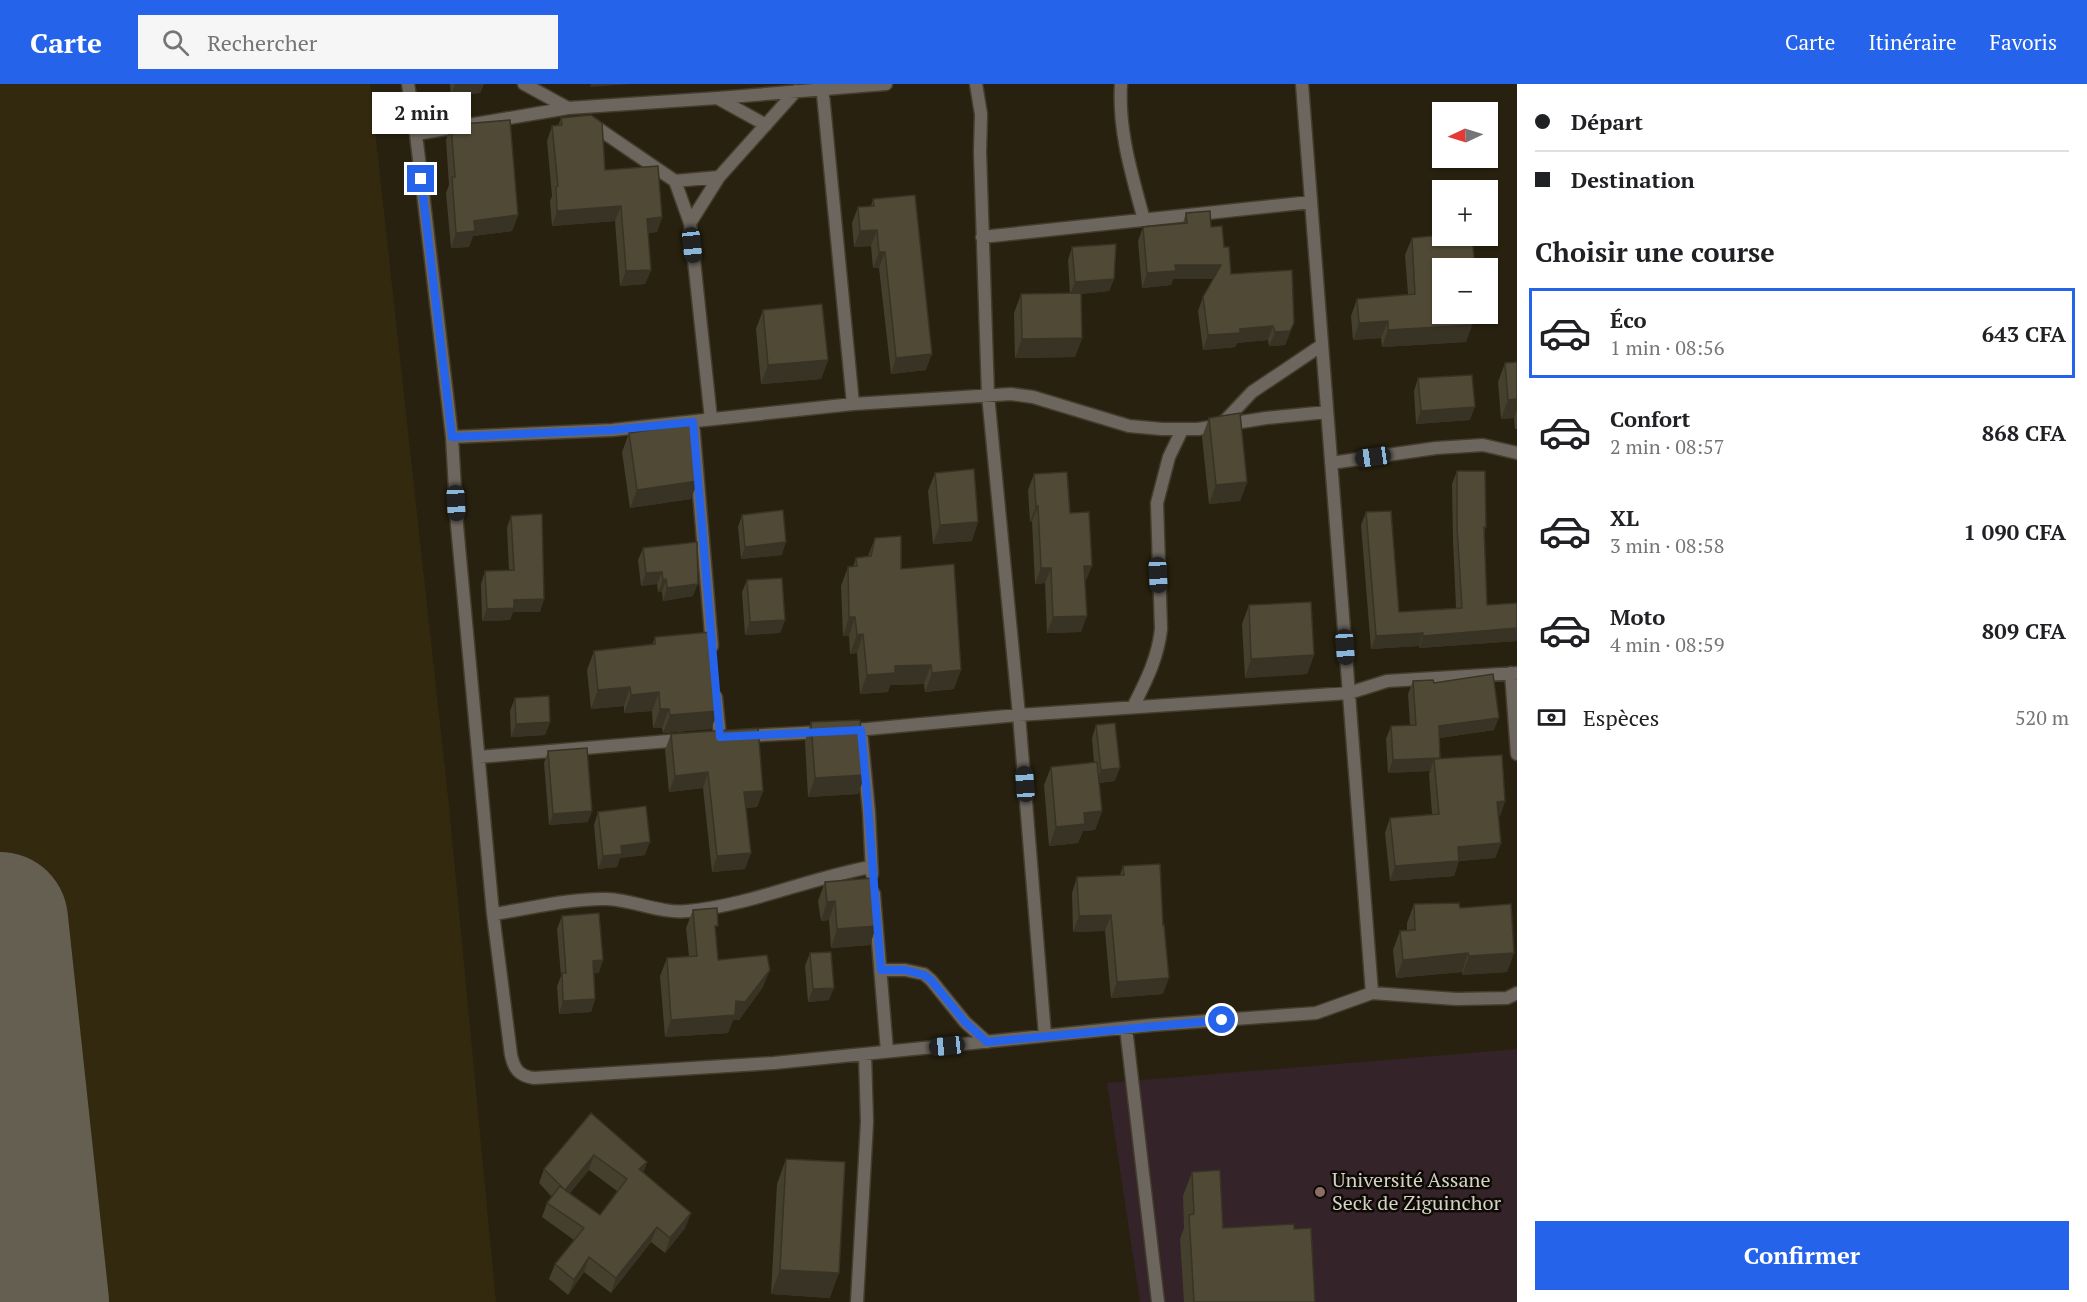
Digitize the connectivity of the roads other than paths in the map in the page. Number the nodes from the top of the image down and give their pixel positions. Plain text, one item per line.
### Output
1 (408, 84) edge
2 (524, 84) edge
3 (886, 84) edge
4 (976, 84) edge
5 (1121, 84) edge
6 (1302, 84) edge
7 (822, 87) edge
8 (796, 92) junction
9 (718, 98) junction
10 (568, 108) junction
11 (766, 125) junction
12 (416, 134) junction
13 (719, 177) junction
14 (675, 181) junction
15 (1311, 202) junction
16 (1144, 220) junction
17 (690, 223) junction
18 (982, 237) junction
19 (1322, 345) junction
20 (988, 395) junction
21 (853, 404) junction
22 (1327, 412) junction
23 (711, 419) junction
24 (693, 422) junction
25 (1219, 427) junction
26 (1182, 430) junction
27 (452, 437) junction
28 (1517, 453) edge
29 (1331, 463) junction
30 (713, 656) edge
31 (1514, 673) edge
32 (715, 679) edge
33 (1349, 693) junction
34 (1133, 707) junction
35 (1019, 715) junction
36 (861, 730) junction
37 (708, 738) junction
38 (1517, 754) edge
39 (479, 757) junction
40 (871, 867) junction
41 (493, 914) junction
42 (881, 970) junction
43 (1372, 993) junction
44 (1517, 993) edge
45 (1126, 1028) junction
46 (1045, 1036) junction
47 (987, 1042) junction
48 (887, 1052) junction
49 (865, 1054) junction
50 (857, 1302) edge
51 (1158, 1302) edge

1 - 12 street
2 - 10 street
3 - 7 street
4 - 18 street
5 - 16 street
6 - 15 street
7 - 8 street
7 - 21 street
8 - 9 street
8 - 11 street
9 - 10 street
9 - 11 street
10 - 12 street
10 - 14 street
11 - 13 street
12 - 27 street
13 - 14 street
13 - 17 street
14 - 17 street
15 - 16 street
15 - 19 street
16 - 18 street
17 - 23 street
18 - 20 street
19 - 22 street
19 - 25 street
20 - 21 street
20 - 26 street
20 - 35 street
21 - 23 street
22 - 25 street
22 - 29 street
23 - 24 street
24 - 27 street
24 - 30 street
25 - 26 street
26 - 34 street
27 - 39 street
28 - 29 street
29 - 33 street
31 - 33 street
31 - 38 street
32 - 37 street
33 - 34 street
33 - 43 street
34 - 35 street
35 - 36 street
35 - 46 street
36 - 37 street
36 - 40 street
37 - 39 street
39 - 41 street
40 - 41 street
40 - 42 street
41 - 49 street
42 - 47 street
42 - 48 street
43 - 44 street
43 - 45 street
45 - 46 street
45 - 51 street
46 - 47 street
47 - 48 street
48 - 49 street
49 - 50 street

